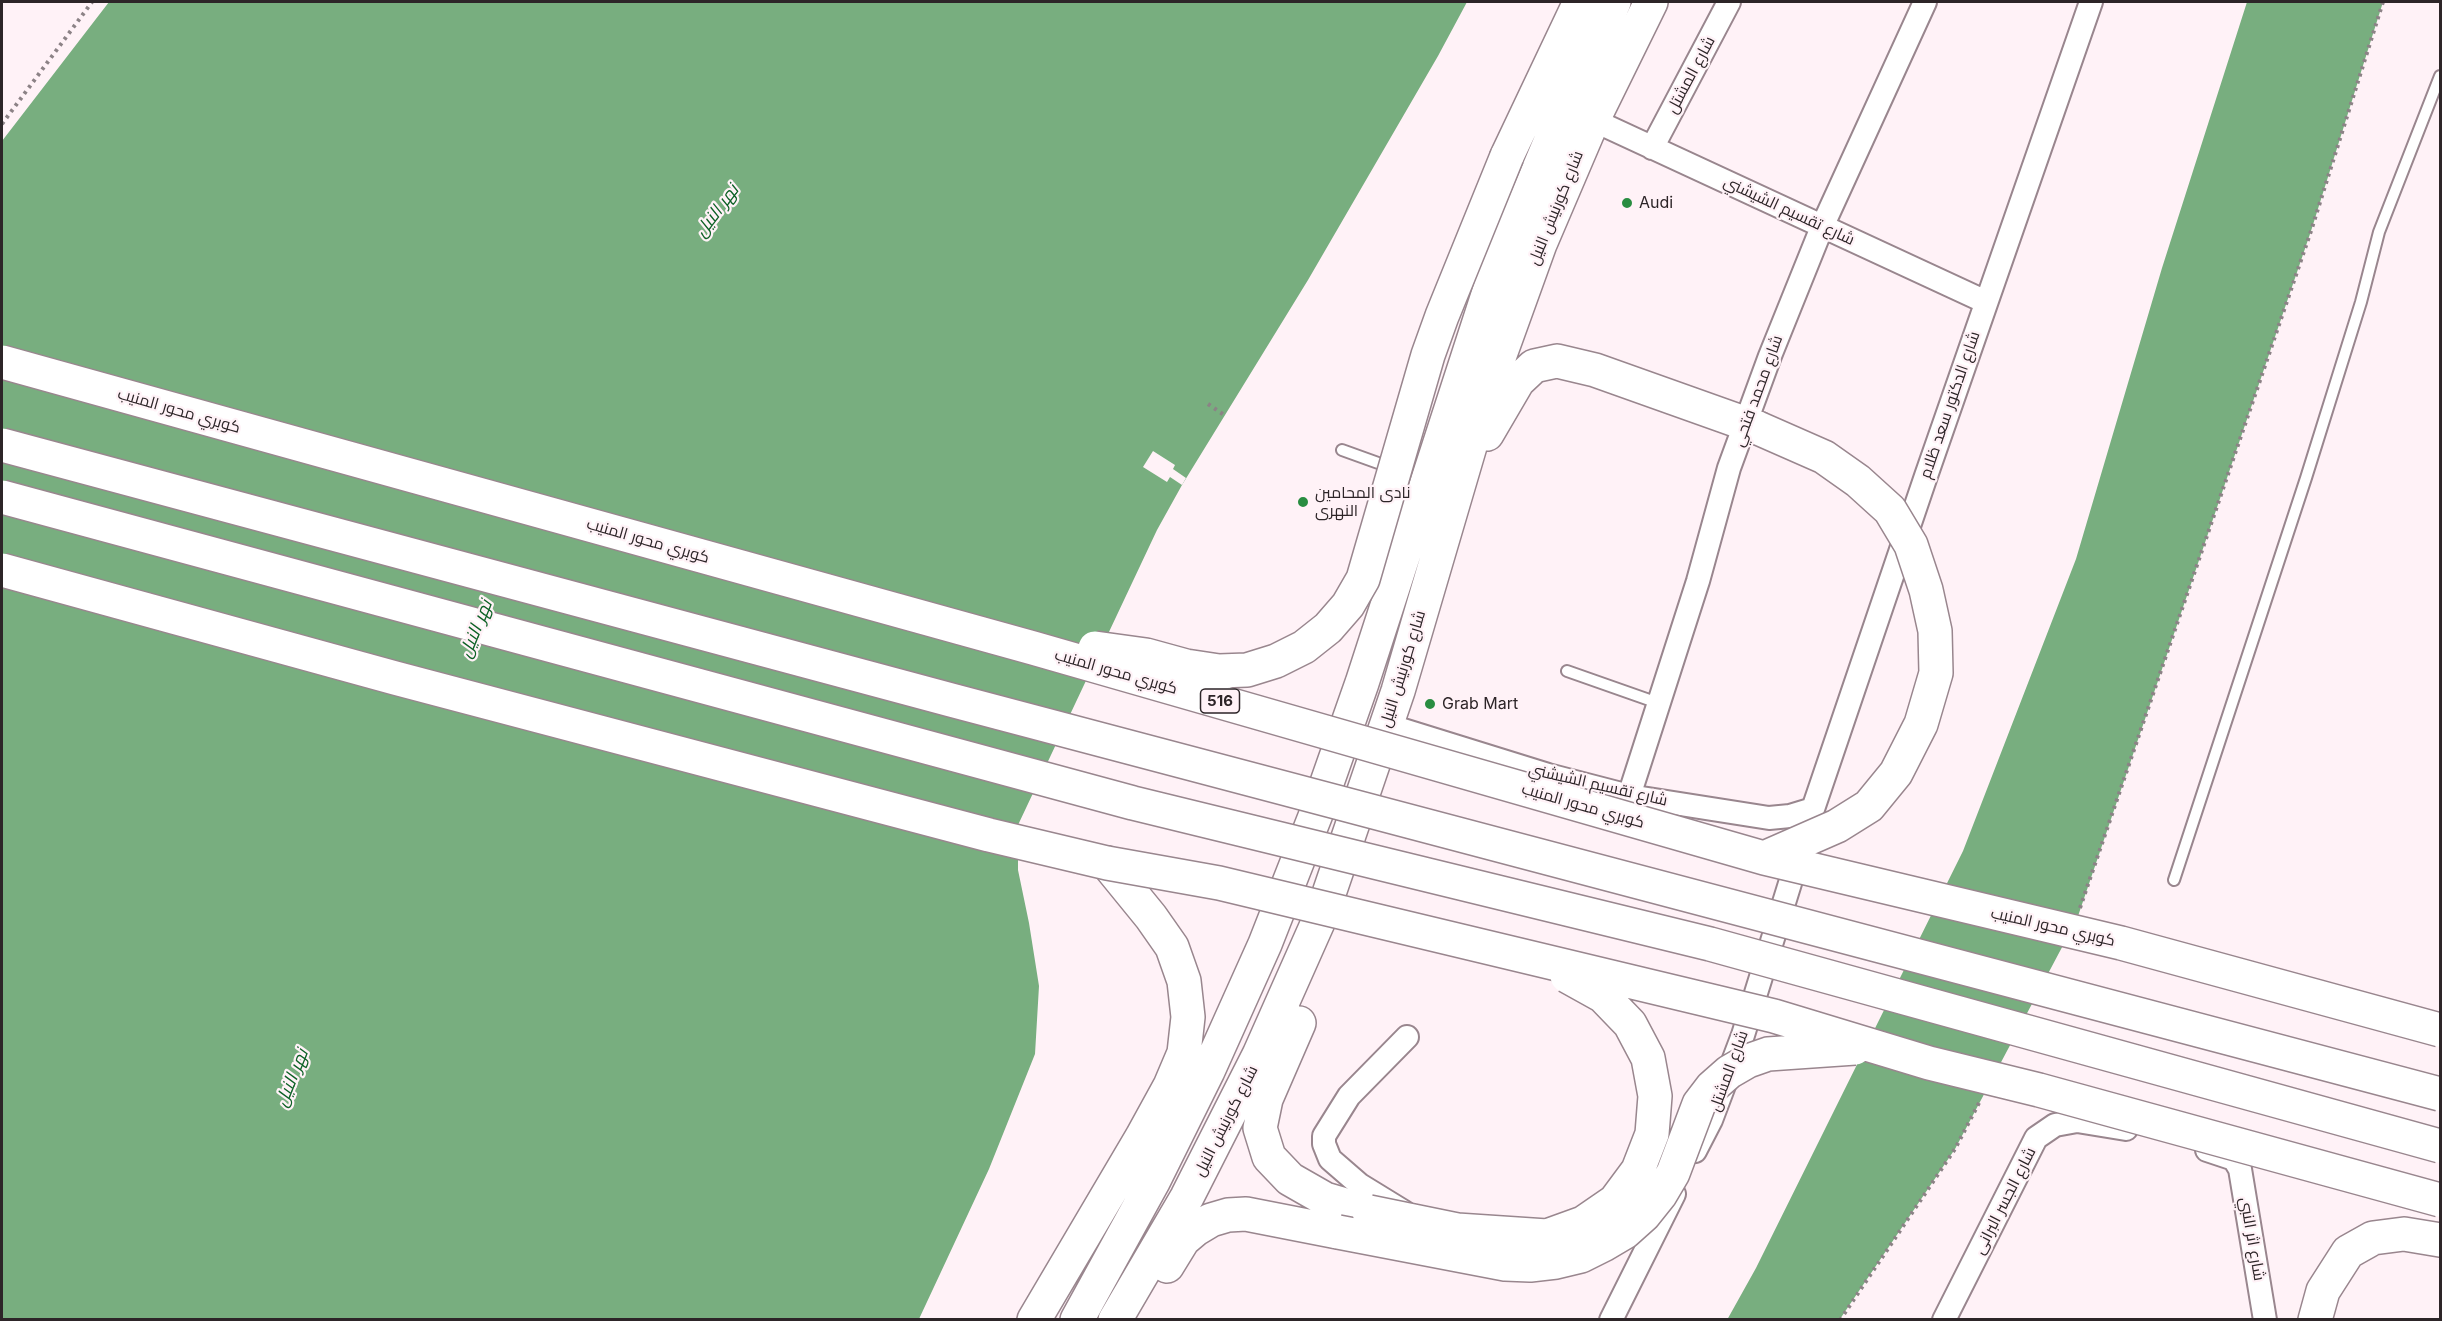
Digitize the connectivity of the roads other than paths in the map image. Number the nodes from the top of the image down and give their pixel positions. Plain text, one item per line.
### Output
1 (1581, 2) edge
2 (1614, 2) edge
3 (1651, 2) edge
4 (1730, 2) edge
5 (1925, 2) edge
6 (2091, 2) edge
7 (2440, 76) edge
8 (1593, 120) junction
9 (1652, 148) junction
10 (1822, 227) junction
11 (1986, 302) junction
12 (2, 362) edge
13 (1752, 425) junction
14 (2, 445) edge
15 (1342, 450) dead end
16 (1427, 479) junction
17 (2, 497) edge
18 (2, 570) edge
19 (1033, 648) junction
20 (1567, 671) dead end
21 (1658, 703) junction
22 (1387, 725) junction
23 (1629, 796) junction
24 (1813, 809) junction
25 (1764, 858) junction
26 (1107, 863) junction
27 (2174, 880) dead end
28 (1323, 911) junction
29 (1498, 949) junction
30 (2440, 1030) edge
31 (1407, 1037) dead end
32 (1874, 1047) junction
33 (2440, 1094) edge
34 (2440, 1146) edge
35 (2234, 1159) joint
36 (2440, 1200) edge
37 (1670, 1203) junction
38 (2440, 1240) edge
39 (1034, 1320) edge
40 (1077, 1320) edge
41 (1115, 1320) edge
42 (1136, 1320) edge
43 (1611, 1320) edge
44 (1944, 1320) edge
45 (2265, 1320) edge
46 (2315, 1320) edge

1 - 19 highway, bridge
2 - 16 highway, شارع كورنيش النيل
3 - 8 highway, شارع كورنيش النيل
4 - 9 street, شارع المشتل
5 - 10 street, شارع محمد فتحي
6 - 11 street, شارع الدكتور سعد ظلام
7 - 27 lane
8 - 9 street, شارع تقسيم الشيشني
8 - 16 highway, شارع كورنيش النيل
9 - 10 street, شارع تقسيم الشيشني
10 - 11 street, شارع تقسيم الشيشني
10 - 13 street, شارع محمد فتحي
11 - 24 street, شارع الدكتور سعد ظلام
12 - 19 highway, كوبري محور المنيب / 516, bridge
13 - 16 highway
13 - 21 street, شارع محمد فتحي
13 - 25 highway, bridge
14 - 33 highway, bridge
15 - 16 lane
16 - 22 highway, شارع كورنيش النيل
16 - 40 highway, شارع كورنيش النيل
17 - 34 highway, bridge
18 - 26 highway, bridge
19 - 25 highway, كوبري محور المنيب / 516, bridge
20 - 21 lane
21 - 23 street, شارع محمد فتحي
22 - 23 street, شارع تقسيم الشيشني
22 - 28 highway, شارع كورنيش النيل
23 - 24 street, شارع تقسيم الشيشني
24 - 37 street, شارع المشتل
25 - 30 highway, كوبري محور المنيب / 516, bridge
26 - 29 highway, bridge
26 - 39 highway
28 - 29 highway, bridge
28 - 41 highway, شارع كورنيش النيل
29 - 32 highway, bridge
31 - 37 street
32 - 36 highway, bridge
32 - 42 highway, bridge
35 - 44 street, شارع الجسر البرانى
35 - 45 street, شارع اثر النبي
37 - 43 street, شارع المشتل
38 - 46 highway

